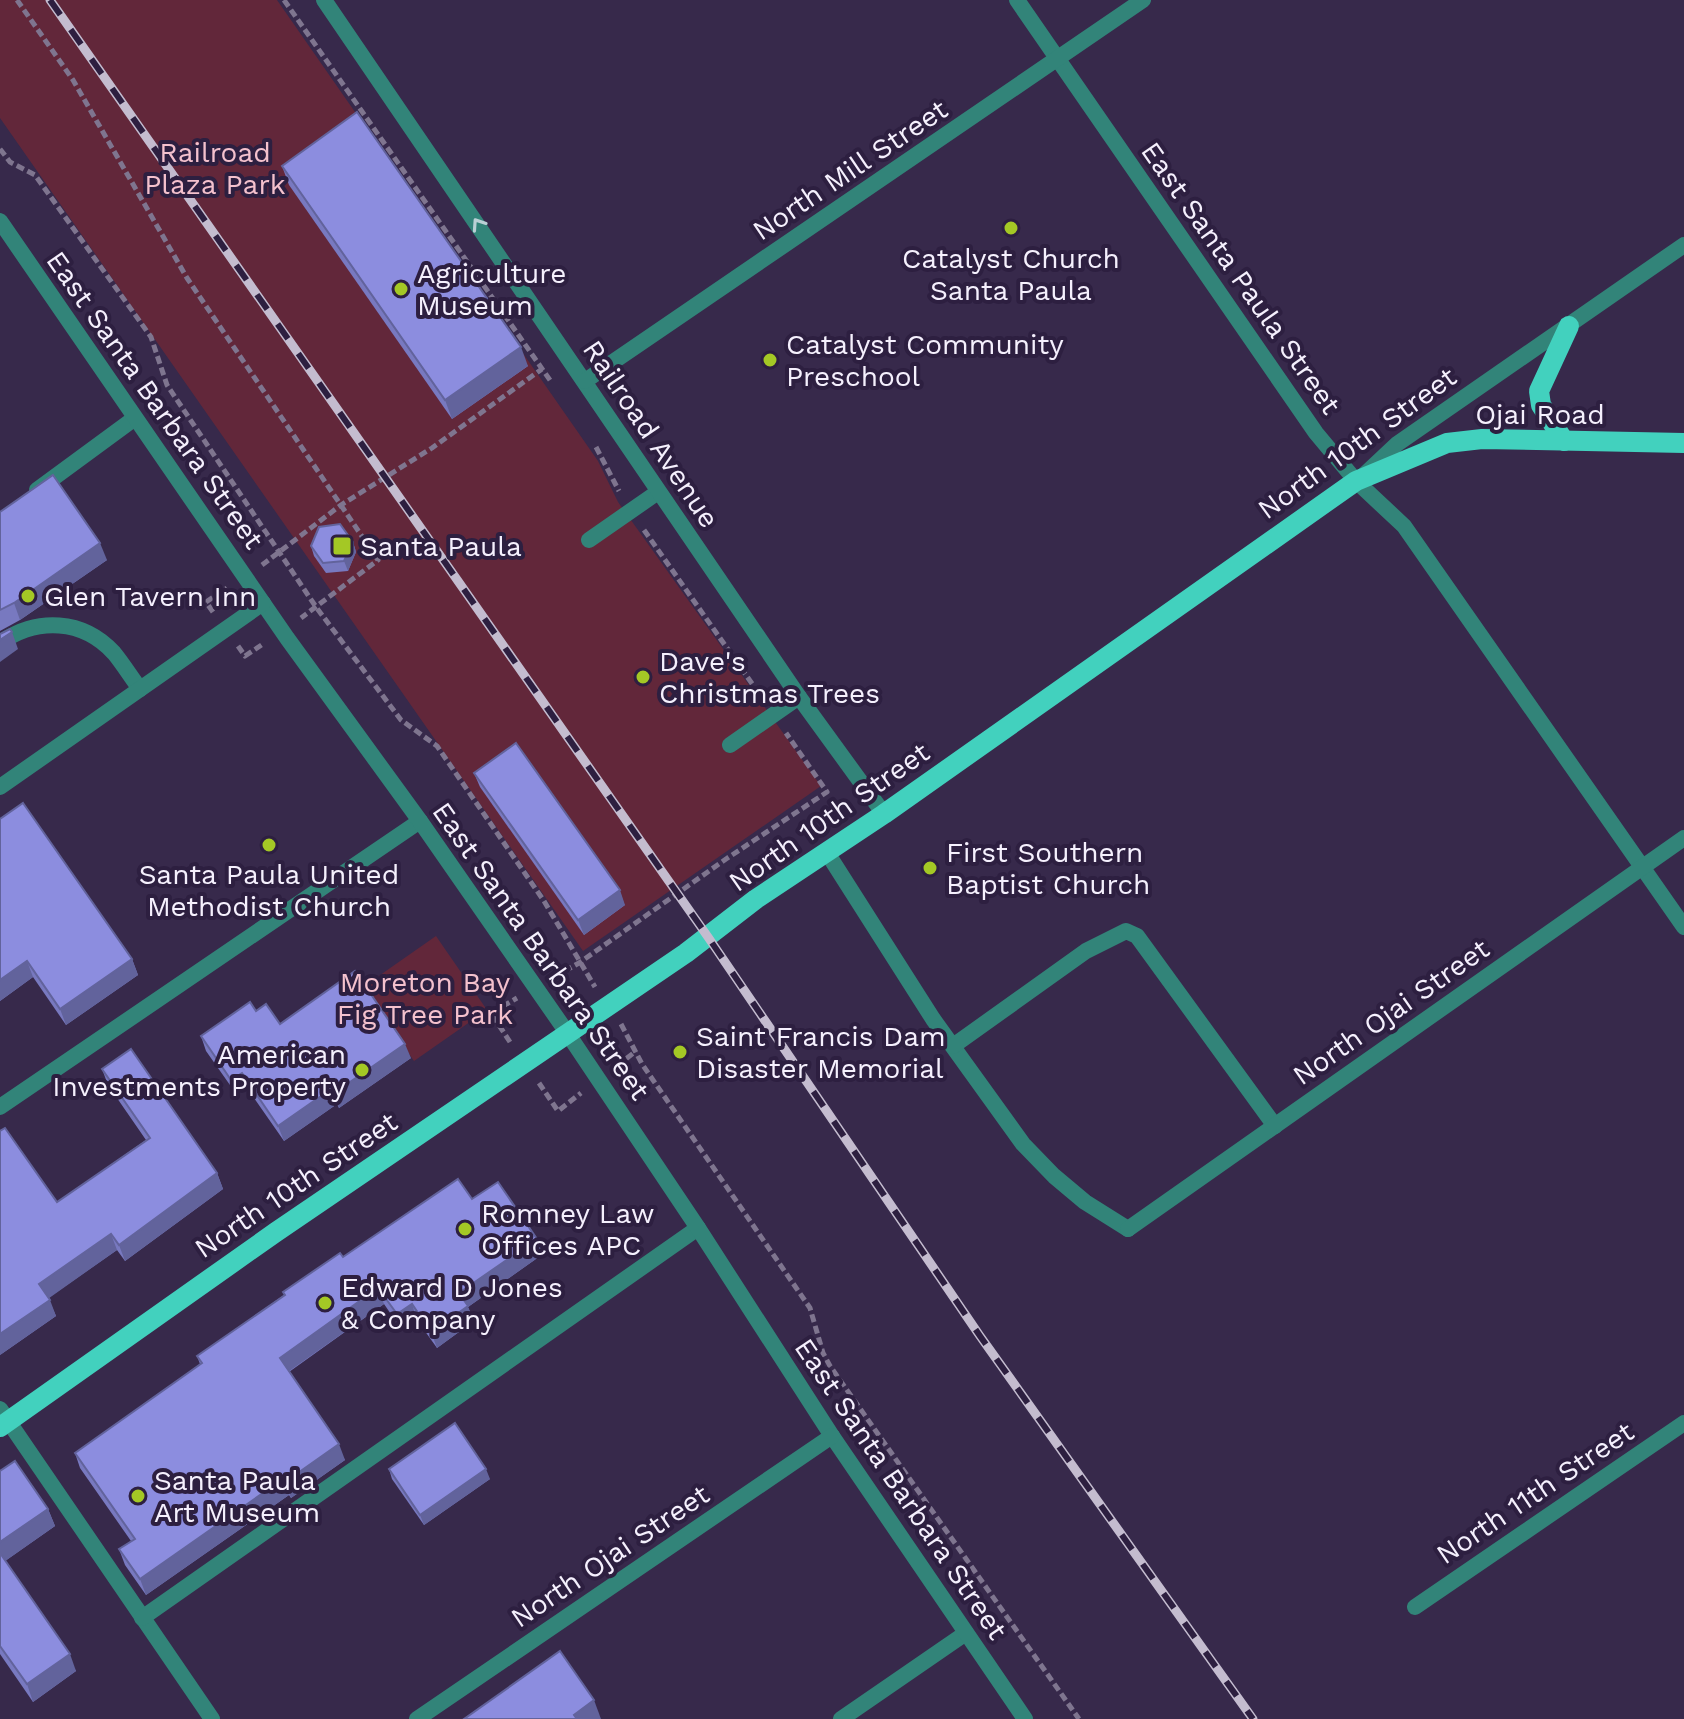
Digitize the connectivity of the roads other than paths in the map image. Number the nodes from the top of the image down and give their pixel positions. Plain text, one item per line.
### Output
1 (324, 0) edge
2 (1017, 0) edge
3 (1143, 0) edge
4 (1058, 59) junction
5 (0, 221) edge
6 (1684, 245) edge
7 (1569, 326) junction
8 (585, 381) junction
9 (135, 418) junction
10 (1564, 441) junction
11 (1684, 443) edge
12 (1356, 481) junction
13 (658, 492) junction
14 (25, 499) edge
15 (589, 540) dead end
16 (263, 603) junction
17 (0, 643) edge
18 (140, 689) junction
19 (799, 697) junction
20 (730, 745) dead end
21 (0, 787) edge
22 (884, 814) junction
23 (420, 821) junction
24 (1684, 838) edge
25 (826, 851) junction
26 (1642, 867) junction
27 (1684, 927) edge
28 (568, 1034) junction
29 (953, 1046) junction
30 (0, 1107) edge
31 (1275, 1126) junction
32 (698, 1228) junction
33 (3, 1419) edge
34 (1684, 1423) edge
35 (832, 1436) junction
36 (1415, 1607) dead end
37 (142, 1618) junction
38 (966, 1633) junction
39 (212, 1719) edge
40 (417, 1719) edge
41 (841, 1719) edge
42 (1025, 1719) edge

8 -> 1 street, Railroad Avenue
2 - 4 street, East Santa Paula Street
3 - 4 street, North Mill Street
4 - 8 street, North Mill Street
4 - 12 street, East Santa Paula Street
5 - 9 street, East Santa Barbara Street
6 - 7 street, North 10th Street
7 - 10 main road
7 - 12 street, North 10th Street
8 - 13 street, Railroad Avenue
9 - 14 street
9 - 16 street, East Santa Barbara Street
10 - 11 main road, Ojai Road
10 - 12 main road, Ojai Road
12 - 22 main road, North 10th Street
12 - 26 street, East Santa Paula Street
13 - 15 street
13 - 19 street, Railroad Avenue
16 - 18 street
16 - 23 street, East Santa Barbara Street
17 - 18 street
18 - 21 street
19 - 20 street
19 - 22 street, Railroad Avenue
22 - 25 main road, North 10th Street
23 - 28 street, East Santa Barbara Street
23 - 30 street
24 - 26 street, North Ojai Street
25 - 28 main road, North 10th Street
25 - 29 street
26 - 27 street, East Santa Paula Street
26 - 31 street, North Ojai Street
28 - 32 street, East Santa Barbara Street
28 - 33 main road, North 10th Street
29 - 31 street, North Ojai Street
29 - 31 street
32 - 35 street, East Santa Barbara Street
32 - 37 street
33 - 37 street
34 - 36 street, North 11th Street
35 - 38 street, East Santa Barbara Street
35 - 40 street, North Ojai Street
37 - 39 street
38 - 41 street
38 - 42 street, East Santa Barbara Street

